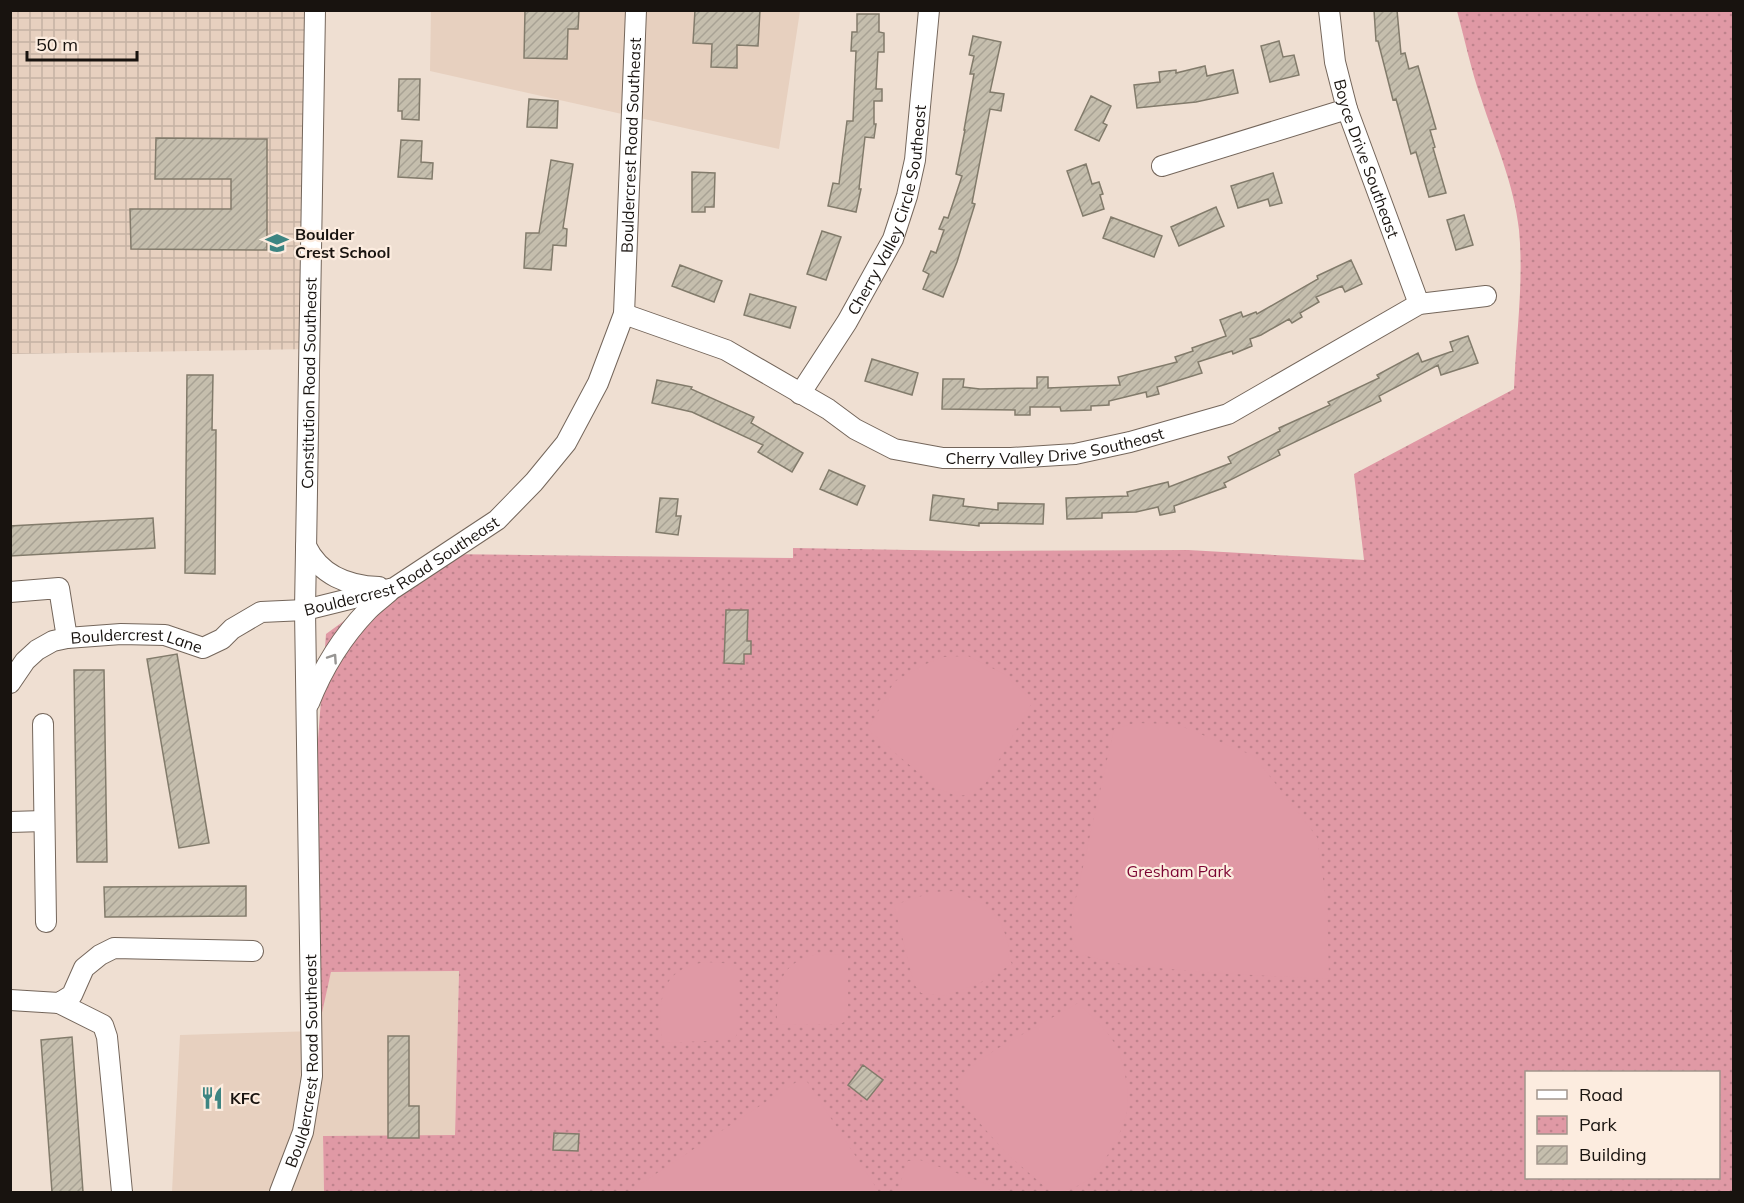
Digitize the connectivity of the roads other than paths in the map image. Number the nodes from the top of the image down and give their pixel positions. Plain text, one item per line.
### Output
1 (315, 10) edge
2 (636, 10) edge
3 (929, 10) edge
4 (1329, 10) edge
5 (1347, 109) junction
6 (1162, 166) dead end
7 (1486, 296) dead end
8 (1419, 304) junction
9 (624, 314) junction
10 (800, 394) junction
11 (306, 546) junction
12 (394, 588) junction
13 (10, 592) edge
14 (305, 610) junction
15 (67, 638) junction
16 (10, 682) edge
17 (306, 709) junction
18 (43, 724) dead end
19 (44, 821) junction
20 (10, 822) edge
21 (46, 922) dead end
22 (254, 951) dead end
23 (10, 1000) edge
24 (59, 1003) junction
25 (122, 1192) edge
26 (280, 1192) edge

1 - 11 street, Constitution Road Southeast
2 - 9 street, Bouldercrest Road Southeast
3 - 10 street, Cherry Valley Circle Southeast
4 - 5 street, Boyce Drive Southeast
5 - 6 street
5 - 8 street, Boyce Drive Southeast
7 - 8 street, Cherry Valley Drive Southeast
8 - 10 street, Cherry Valley Drive Southeast
9 - 10 street, Cherry Valley Drive Southeast
9 - 12 street, Bouldercrest Road Southeast
11 - 12 street
11 - 14 street, Constitution Road Southeast
12 - 14 street, Bouldercrest Road Southeast
17 -> 12 street
13 - 15 street
14 - 15 street, Bouldercrest Lane
14 - 17 street, Bouldercrest Road Southeast
15 - 16 street, Bouldercrest Lane
17 - 26 street, Bouldercrest Road Southeast
18 - 19 street
19 - 20 street
19 - 21 street
22 - 24 street
23 - 24 street
24 - 25 street

